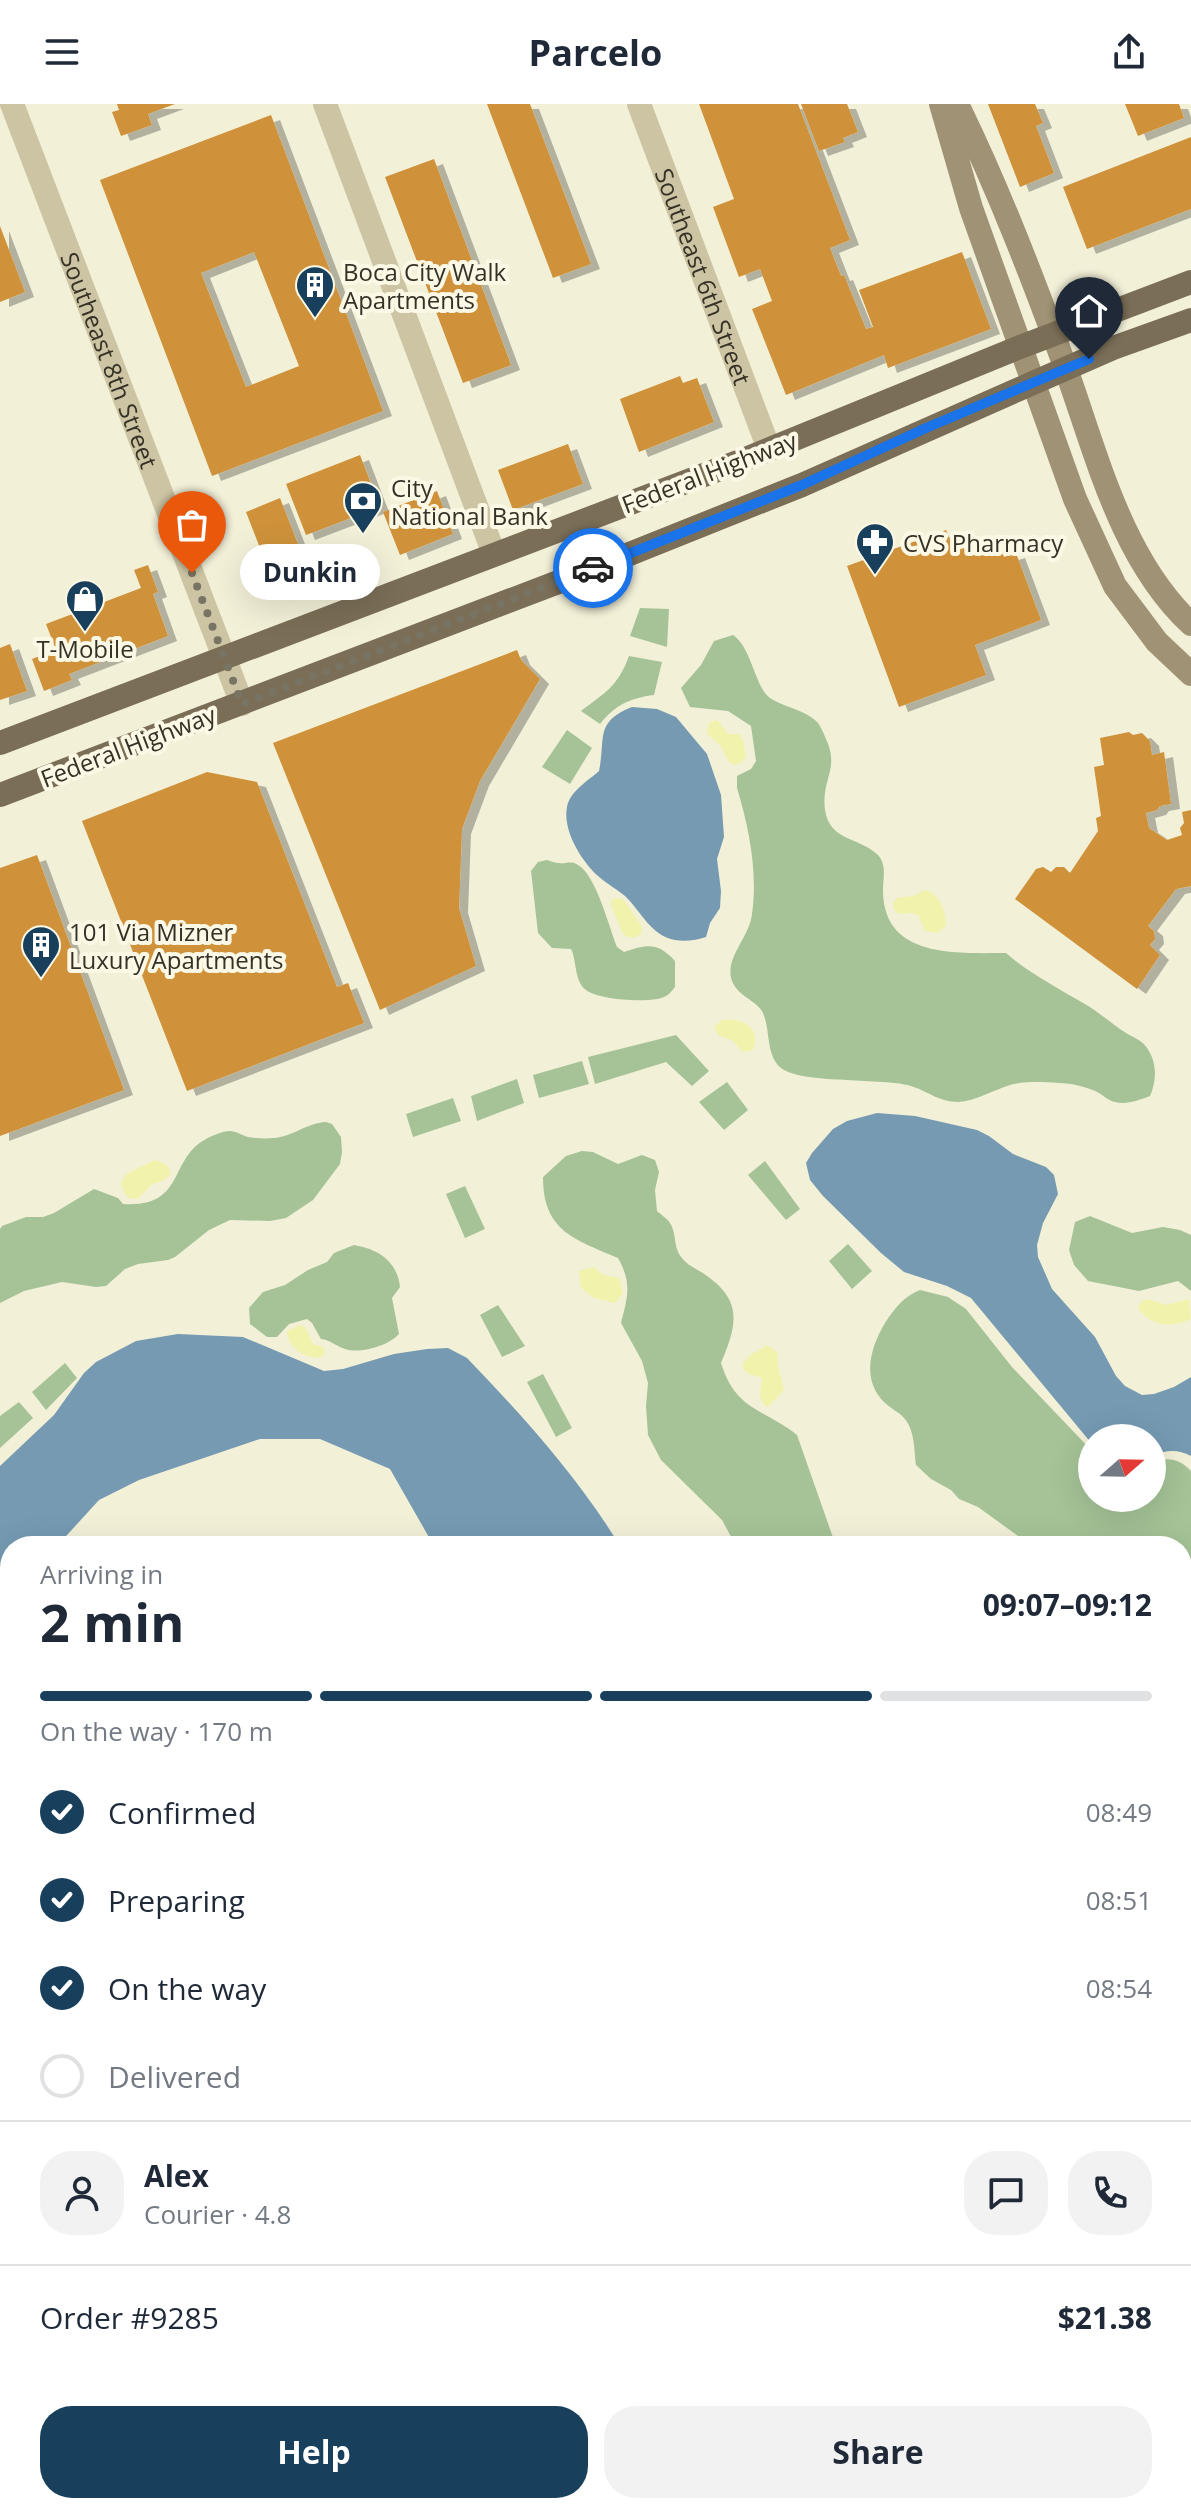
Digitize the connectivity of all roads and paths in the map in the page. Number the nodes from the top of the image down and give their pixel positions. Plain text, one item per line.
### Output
1 (12, 104) edge
2 (325, 104) edge
3 (639, 104) edge
4 (941, 104) edge
5 (957, 104) edge
6 (1001, 198) junction
7 (971, 208) junction
8 (1191, 282) edge
9 (1191, 320) edge
10 (1052, 334) junction
11 (1020, 347) junction
12 (1065, 369) junction
13 (1033, 383) junction
14 (769, 449) junction
15 (494, 554) junction
16 (1191, 624) edge
17 (224, 658) junction
18 (1191, 674) edge
19 (242, 704) junction
20 (0, 743) edge
21 (0, 795) edge

1 - 17 street, Southeast 8th Street
2 - 15 street
3 - 14 street, Southeast 6th Street
4 - 7 main road
5 - 6 main road
6 - 7 main road
6 - 10 main road
7 - 11 main road
8 - 10 main road, Federal Highway
9 - 12 main road, Federal Highway
10 - 11 main road, Federal Highway
10 - 12 main road
11 - 13 main road
11 - 14 main road, Federal Highway
12 - 13 main road, Federal Highway
12 - 16 main road
13 - 18 main road
13 - 19 main road, Federal Highway
14 - 15 main road, Federal Highway
15 - 17 main road, Federal Highway
17 - 19 street, Southeast 8th Street
17 - 20 main road, Federal Highway
19 - 21 main road, Federal Highway

